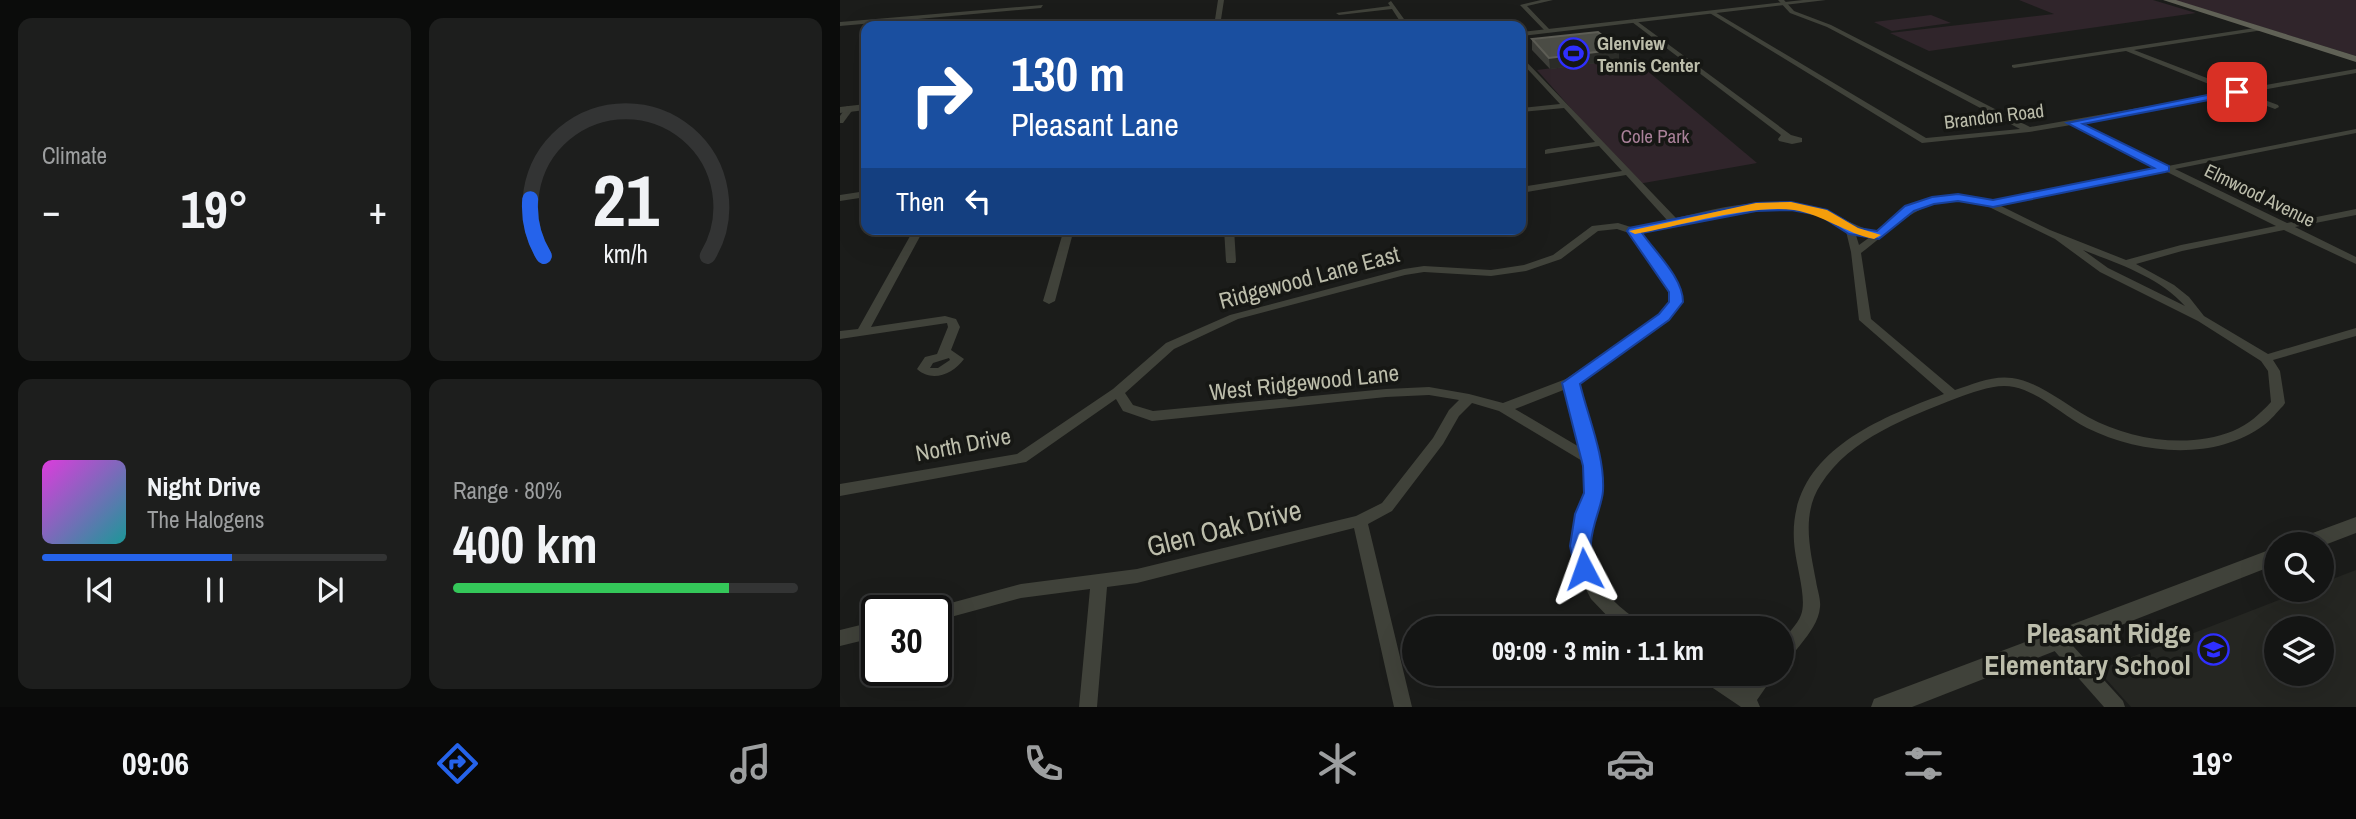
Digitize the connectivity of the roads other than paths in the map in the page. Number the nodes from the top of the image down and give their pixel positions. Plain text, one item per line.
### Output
1 (1221, 0) edge
2 (1389, 0) edge
3 (1550, 0) edge
4 (1822, 0) edge
5 (2167, 0) edge
6 (1784, 2) edge
7 (1041, 6) dead end
8 (1394, 8) junction
9 (1358, 11) dead end
10 (1711, 12) junction
11 (874, 21) edge
12 (1218, 21) edge
13 (1403, 21) edge
14 (1634, 21) junction
15 (861, 22) edge
16 (840, 24) edge
17 (2261, 29) junction
18 (1548, 30) junction
19 (1526, 33) edge
20 (2125, 49) junction
21 (2356, 59) edge
22 (1526, 64) edge
23 (2014, 66) dead end
24 (2356, 71) edge
25 (2237, 92) junction
26 (1564, 106) junction
27 (2275, 107) dead end
28 (845, 109) edge
29 (1526, 110) edge
30 (840, 121) edge
31 (2073, 123) junction
32 (2029, 130) junction
33 (2356, 131) edge
34 (1787, 136) dead end
35 (1925, 141) joint
36 (1599, 144) junction
37 (1548, 152) dead end
38 (2165, 169) junction
39 (1625, 173) junction
40 (1526, 189) edge
41 (861, 195) edge
42 (840, 198) edge
43 (1993, 204) junction
44 (2356, 212) edge
45 (1674, 221) junction
46 (1849, 228) junction
47 (2287, 228) junction
48 (1633, 231) junction
49 (916, 235) edge
50 (1067, 235) edge
51 (1229, 235) edge
52 (1879, 235) junction
53 (2059, 238) junction
54 (1856, 252) junction
55 (1231, 261) dead end
56 (2356, 261) edge
57 (2130, 262) junction
58 (1049, 301) dead end
59 (2202, 319) junction
60 (863, 331) junction
61 (2356, 332) edge
62 (840, 335) edge
63 (943, 355) dead end
64 (2266, 358) junction
65 (1571, 383) junction
66 (1118, 392) junction
67 (1952, 394) junction
68 (1469, 398) junction
69 (1503, 408) junction
70 (1591, 460) junction
71 (840, 490) edge
72 (1360, 521) junction
73 (2356, 525) edge
74 (2334, 533) edge
75 (2264, 560) edge
76 (1099, 582) junction
77 (952, 610) edge
78 (1619, 616) edge
79 (861, 633) edge
80 (840, 638) edge
81 (1794, 638) edge
82 (2057, 641) junction
83 (1724, 686) edge
84 (1759, 686) edge
85 (1749, 703) edge
86 (1087, 707) edge
87 (1404, 707) edge
88 (1883, 707) edge
89 (2116, 707) edge

1 - 12 street
2 - 8 street
3 - 18 street
4 - 6 street
5 - 17 main road
6 - 10 street
6 - 32 street
7 - 11 street
8 - 9 street
8 - 13 street
10 - 14 street
10 - 35 street
14 - 18 street
14 - 34 street
15 - 16 street
17 - 20 street
17 - 21 main road
18 - 19 street
20 - 23 street
20 - 25 street
22 - 26 street
24 - 25 street, Brandon Road
25 - 27 street
25 - 31 street, Brandon Road
26 - 29 street
26 - 36 street
28 - 30 street
31 - 32 street, Brandon Road
31 - 38 street, Elmwood Avenue
32 - 35 street, Brandon Road
33 - 38 street
36 - 37 street
36 - 39 street
38 - 43 street
38 - 47 street, Elmwood Avenue
39 - 40 street
39 - 45 street
41 - 42 street
43 - 52 street
43 - 53 street
44 - 47 street
45 - 46 street, Ridgewood Lane East
45 - 48 street, Ridgewood Lane East
46 - 52 street, Ridgewood Lane East
46 - 54 street
47 - 56 street, Elmwood Avenue
47 - 57 street
48 - 65 street
48 - 66 street, Ridgewood Lane East
49 - 60 street
50 - 58 street
51 - 55 street
52 - 54 street
53 - 57 street
53 - 59 street
54 - 67 street
57 - 59 street
59 - 64 street
60 - 62 street
60 - 63 street
61 - 64 street
64 - 67 street
65 - 69 street
65 - 70 street
66 - 68 street, West Ridgewood Lane
66 - 71 street, North Drive
67 - 81 street
68 - 69 street, West Ridgewood Lane
68 - 72 street, Glen Oak Drive
69 - 70 street, West Ridgewood Lane
70 - 78 street
72 - 76 street, Glen Oak Drive
72 - 87 street
73 - 74 street
75 - 82 street
76 - 77 street, Glen Oak Drive
76 - 86 street
79 - 80 street
82 - 88 street
82 - 89 street
83 - 85 street
84 - 85 street

